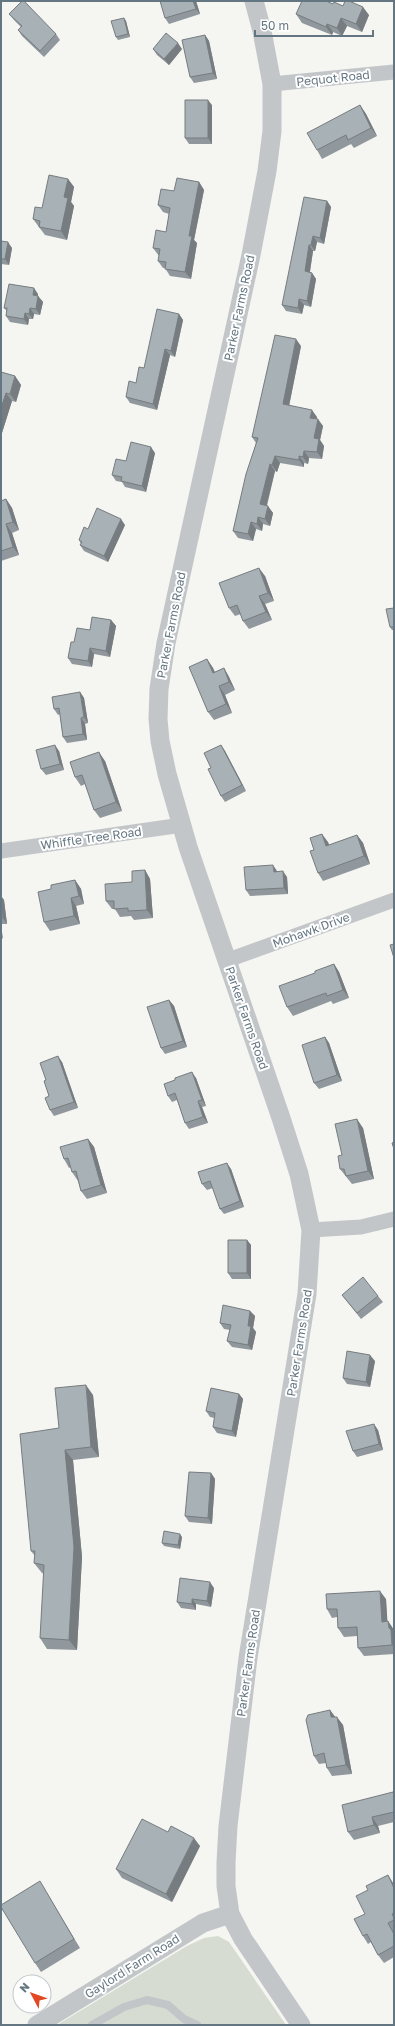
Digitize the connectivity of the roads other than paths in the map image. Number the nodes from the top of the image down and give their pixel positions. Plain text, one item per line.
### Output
1 (254, 1) edge
2 (394, 72) edge
3 (272, 84) junction
4 (182, 825) junction
5 (1, 851) edge
6 (394, 900) edge
7 (228, 960) junction
8 (394, 1219) edge
9 (311, 1230) junction
10 (230, 1914) junction
11 (37, 2025) edge
12 (92, 2025) edge
13 (197, 2025) edge
14 (301, 2025) edge

1 - 3 street, Parker Farms Road
2 - 3 street, Pequot Road
3 - 4 street, Parker Farms Road
4 - 5 street, Whiffle Tree Road
4 - 7 street, Parker Farms Road
6 - 7 street, Mohawk Drive
7 - 9 street, Parker Farms Road
8 - 9 street
9 - 10 street, Parker Farms Road
10 - 11 street, Gaylord Farm Road
10 - 14 street, Parker Farms Road
12 - 13 lane

